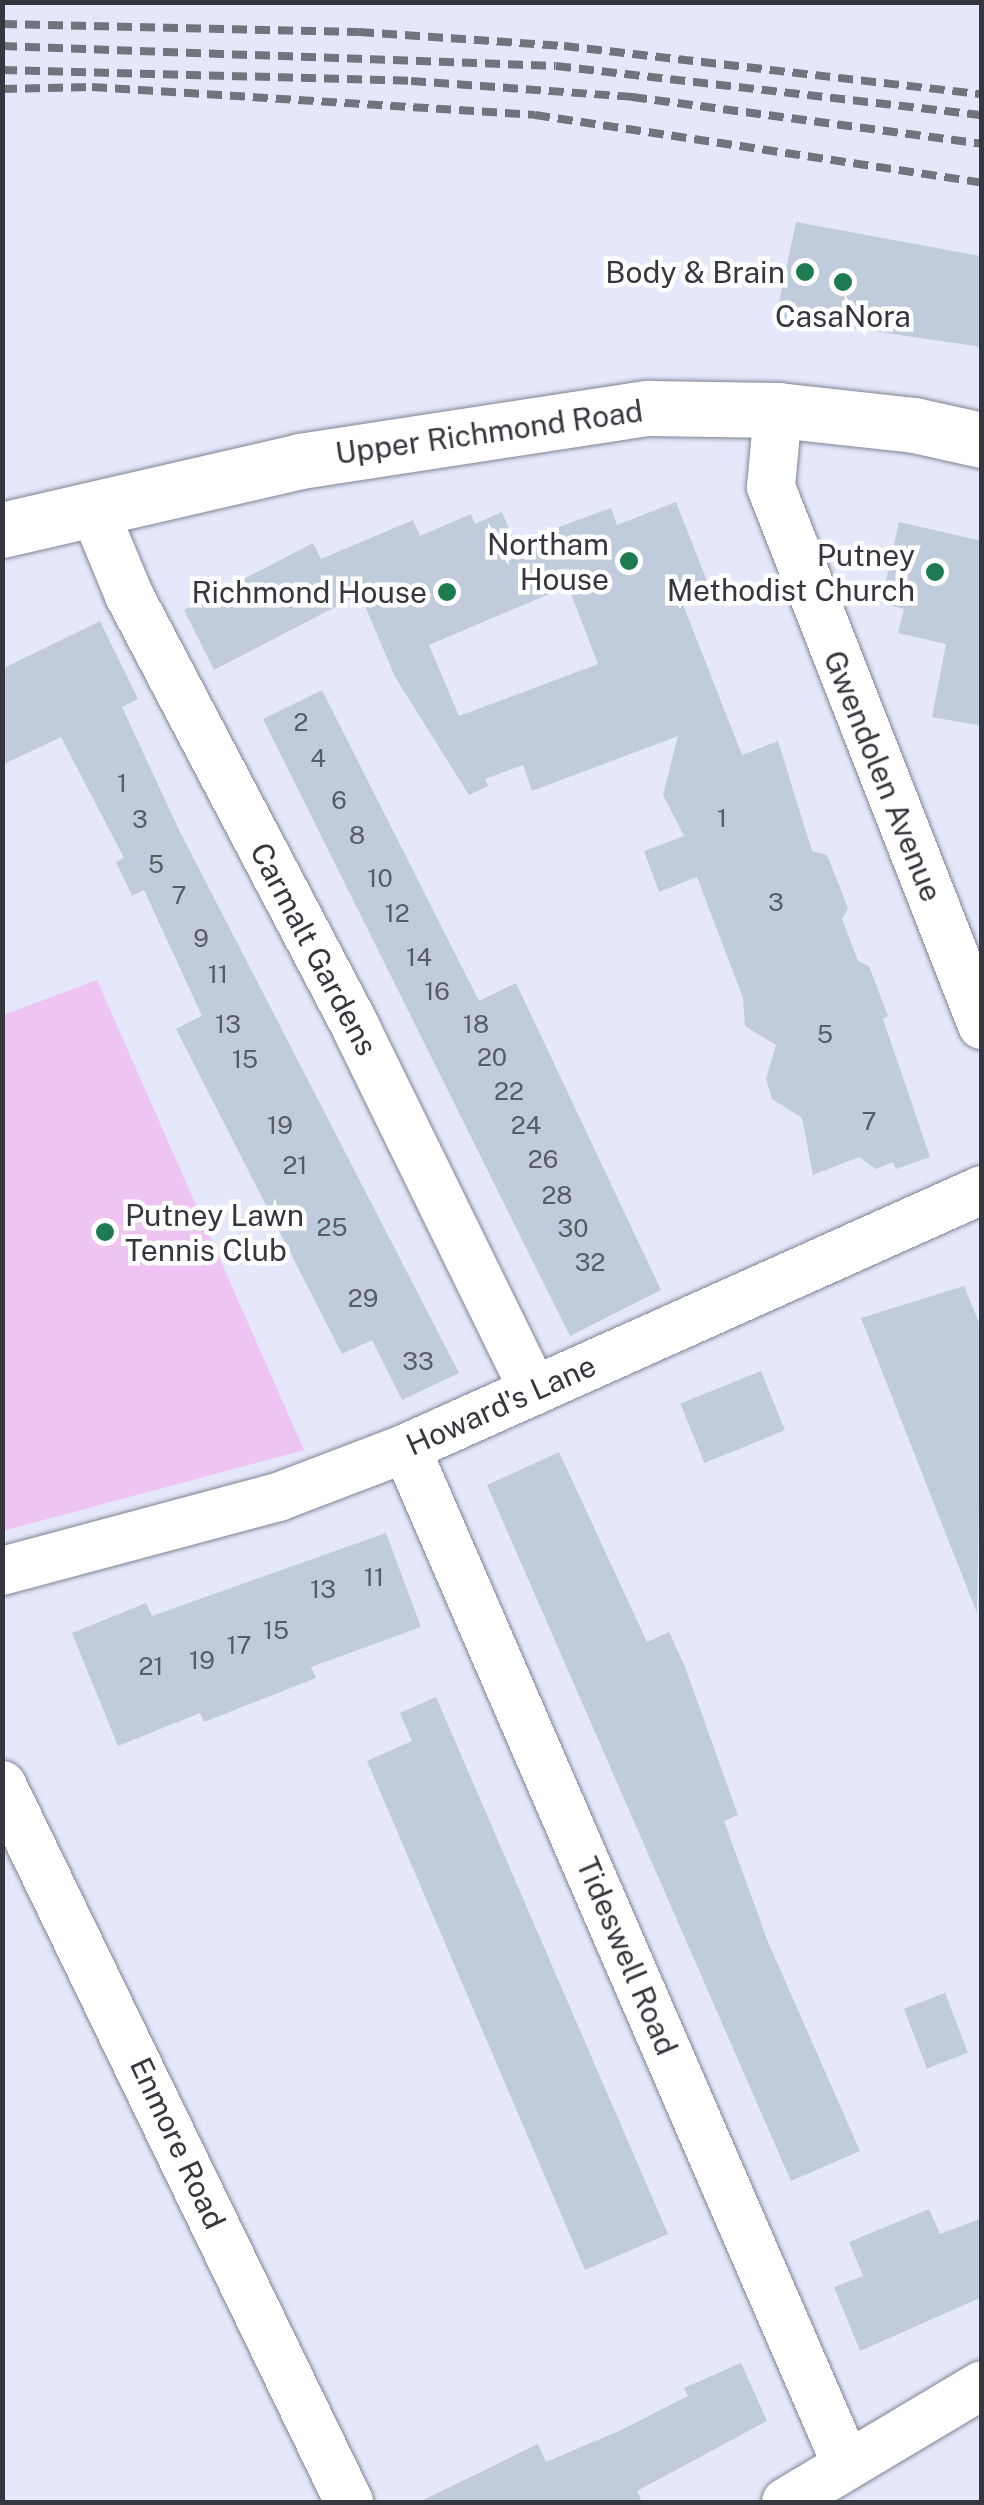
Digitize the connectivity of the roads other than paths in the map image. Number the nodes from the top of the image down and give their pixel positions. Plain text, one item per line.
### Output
1 (778, 410) junction
2 (982, 440) edge
3 (93, 508) junction
4 (2, 530) edge
5 (982, 1025) edge
6 (982, 1190) edge
7 (534, 1391) junction
8 (406, 1448) junction
9 (2, 1572) edge
10 (2, 1785) edge
11 (982, 2385) edge
12 (846, 2464) junction
13 (350, 2502) edge
14 (786, 2502) edge

1 - 2 highway, Upper Richmond Road
1 - 3 highway, Upper Richmond Road
1 - 5 street, Gwendolen Avenue
3 - 4 highway, Upper Richmond Road
3 - 7 street, Carmalt Gardens
6 - 7 street, Howard's Lane
7 - 8 street, Howard's Lane
8 - 9 street, Howard's Lane
8 - 12 street, Tideswell Road
10 - 13 street, Enmore Road
11 - 12 street
12 - 14 street

